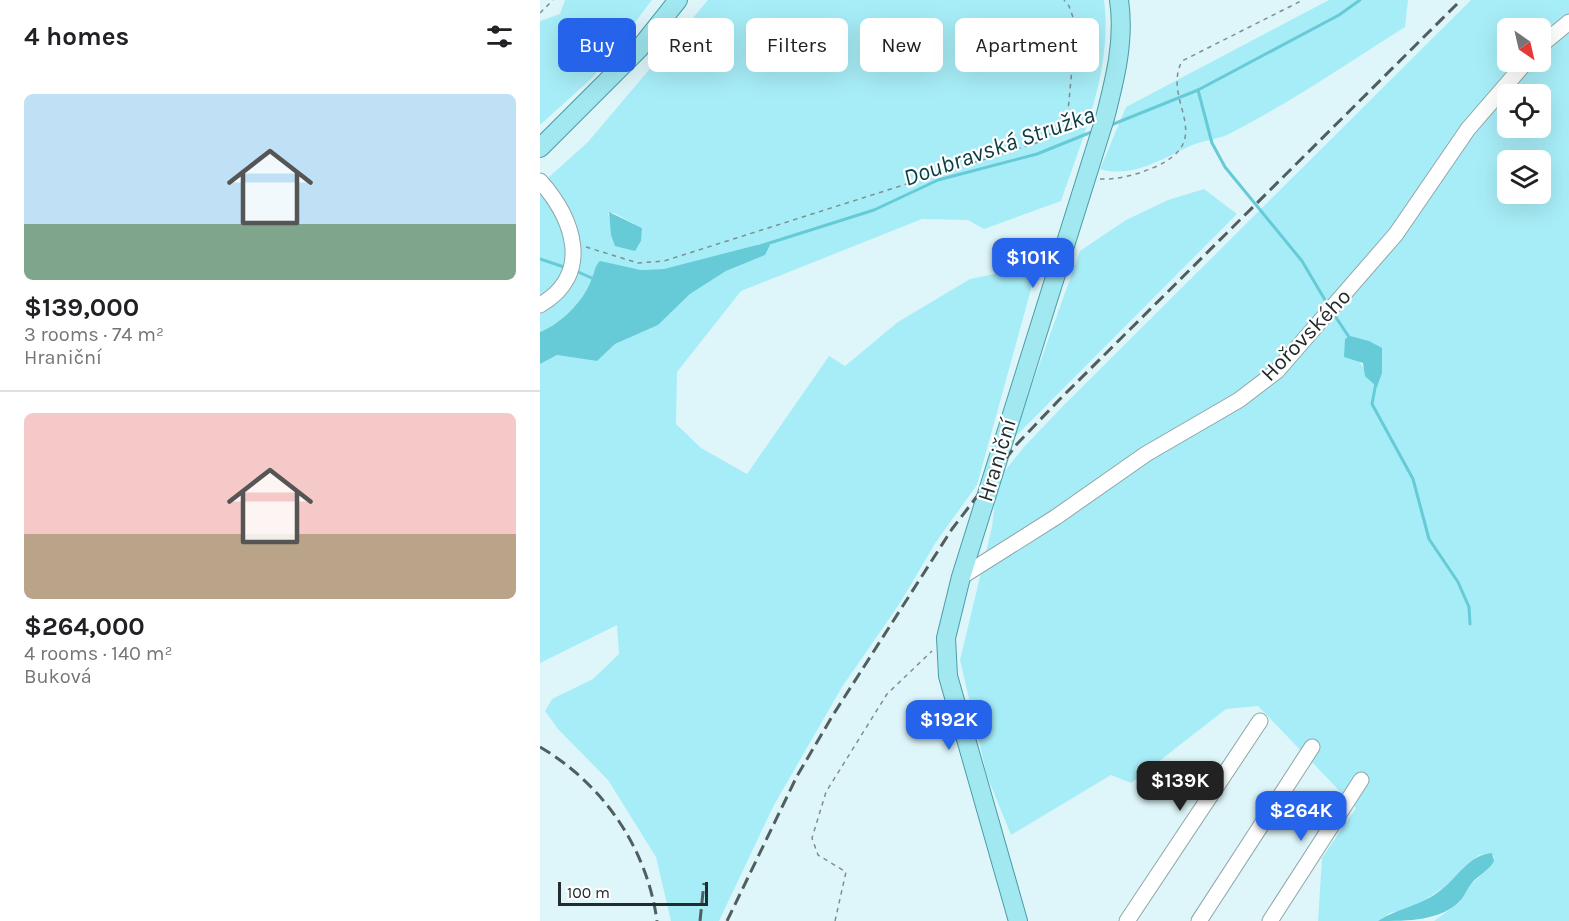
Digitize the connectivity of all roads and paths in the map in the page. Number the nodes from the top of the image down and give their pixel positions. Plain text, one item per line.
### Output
1 (553, 0) edge
2 (678, 0) edge
3 (1064, 0) edge
4 (1119, 0) edge
5 (1303, 0) edge
6 (540, 13) edge
7 (1569, 22) edge
8 (1551, 37) edge
9 (1517, 72) edge
10 (1508, 82) joint
11 (540, 148) edge
12 (1084, 177) junction
13 (540, 181) edge
14 (574, 246) junction
15 (540, 305) edge
16 (961, 577) junction
17 (946, 638) junction
18 (1260, 721) dead end
19 (1312, 747) dead end
20 (1361, 780) dead end
21 (835, 921) edge
22 (1018, 921) edge
23 (1127, 921) edge
24 (1199, 921) edge
25 (1270, 921) edge

1 - 6 path
2 - 11 main road
3 - 14 path
4 - 12 main road, Hraniční
5 - 12 path
7 - 8 street
9 - 10 street, Hořovského
10 - 16 street, Hořovského
12 - 16 main road, Hraniční
13 - 14 street
14 - 15 street
16 - 17 main road, Hraniční
17 - 21 path
17 - 22 main road, Hraniční
18 - 23 street
19 - 24 street
20 - 25 street

